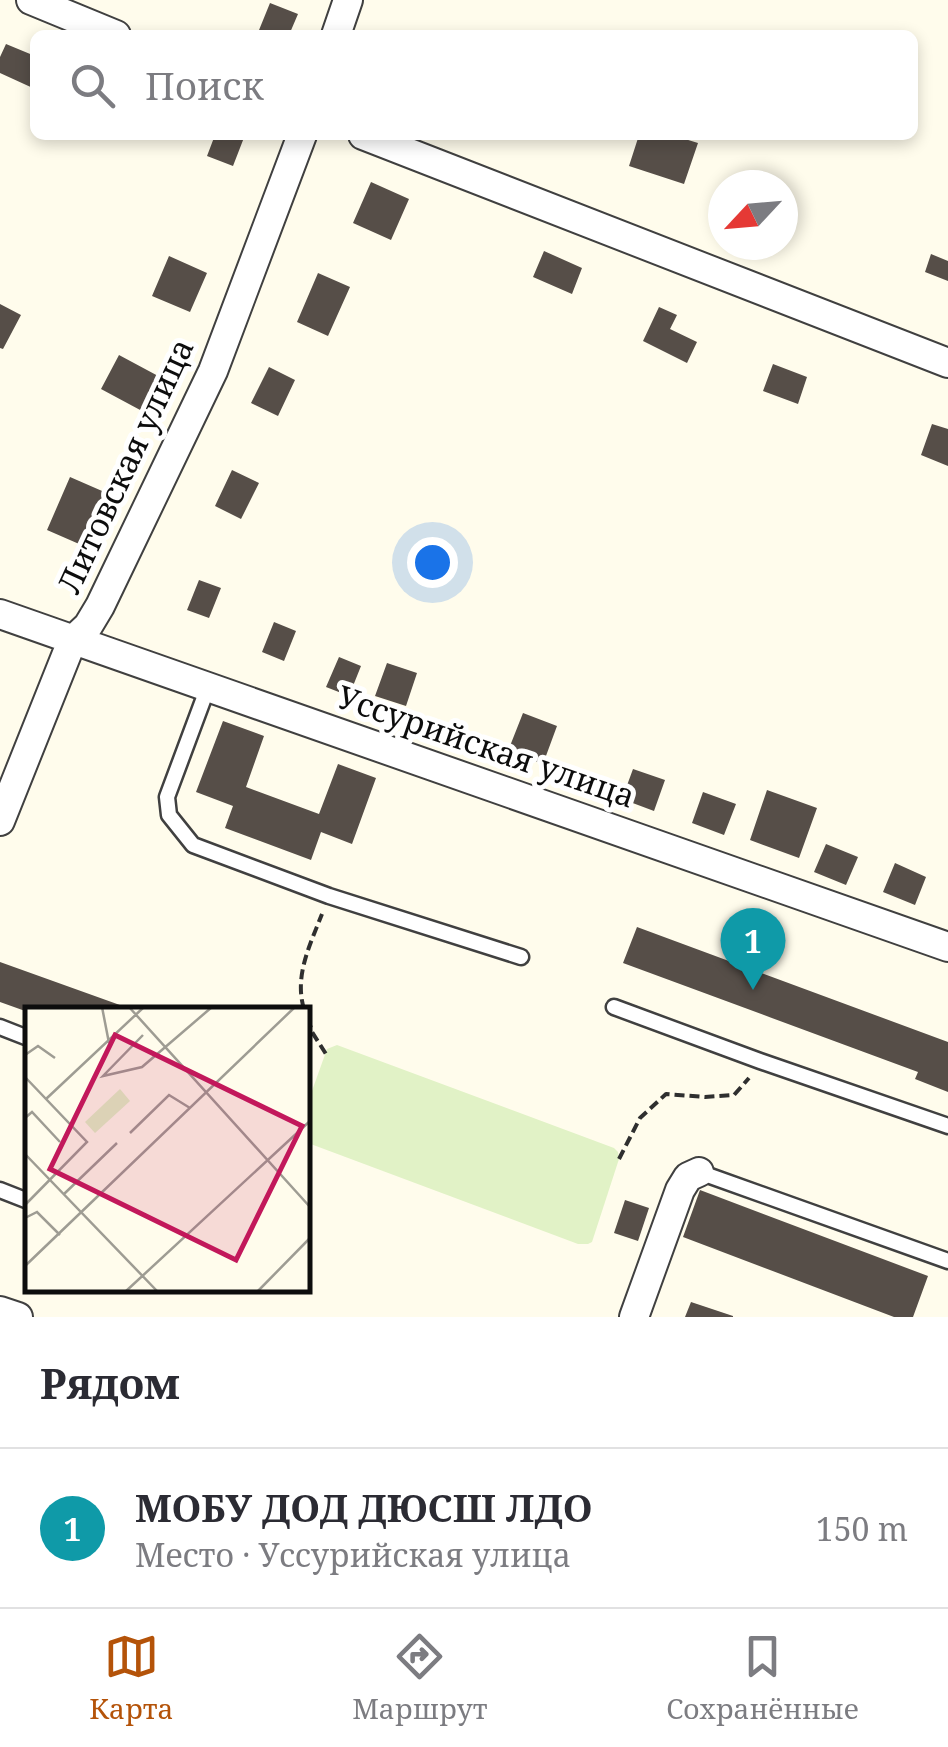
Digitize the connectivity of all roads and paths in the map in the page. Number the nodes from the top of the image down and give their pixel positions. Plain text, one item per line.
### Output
1 (31, 0) edge
2 (348, 0) edge
3 (104, 30) edge
4 (338, 30) edge
5 (300, 140) edge
6 (376, 140) edge
7 (948, 363) edge
8 (0, 614) edge
9 (72, 640) junction
10 (208, 687) junction
11 (0, 820) edge
12 (329, 896) junction
13 (948, 947) edge
14 (521, 957) dead end
15 (303, 1007) edge
16 (614, 1007) dead end
17 (310, 1025) edge
18 (0, 1027) edge
19 (25, 1037) edge
20 (326, 1054) dead end
21 (760, 1062) junction
22 (948, 1126) edge
23 (619, 1158) dead end
24 (698, 1172) joint
25 (0, 1190) edge
26 (25, 1200) edge
27 (948, 1261) edge
28 (0, 1311) edge
29 (18, 1317) edge
30 (634, 1317) edge

1 - 3 street
2 - 4 street
5 - 9 street, Литовская улица
6 - 7 street
8 - 9 street, Уссурийская улица
9 - 10 street, Уссурийская улица
9 - 11 street, Литовская улица
10 - 12 lane
10 - 13 street, Уссурийская улица
12 - 14 lane
12 - 15 path
16 - 21 lane
17 - 20 path
18 - 19 lane
21 - 22 lane
21 - 23 path
24 - 27 lane
24 - 30 street
25 - 26 lane
28 - 29 street

